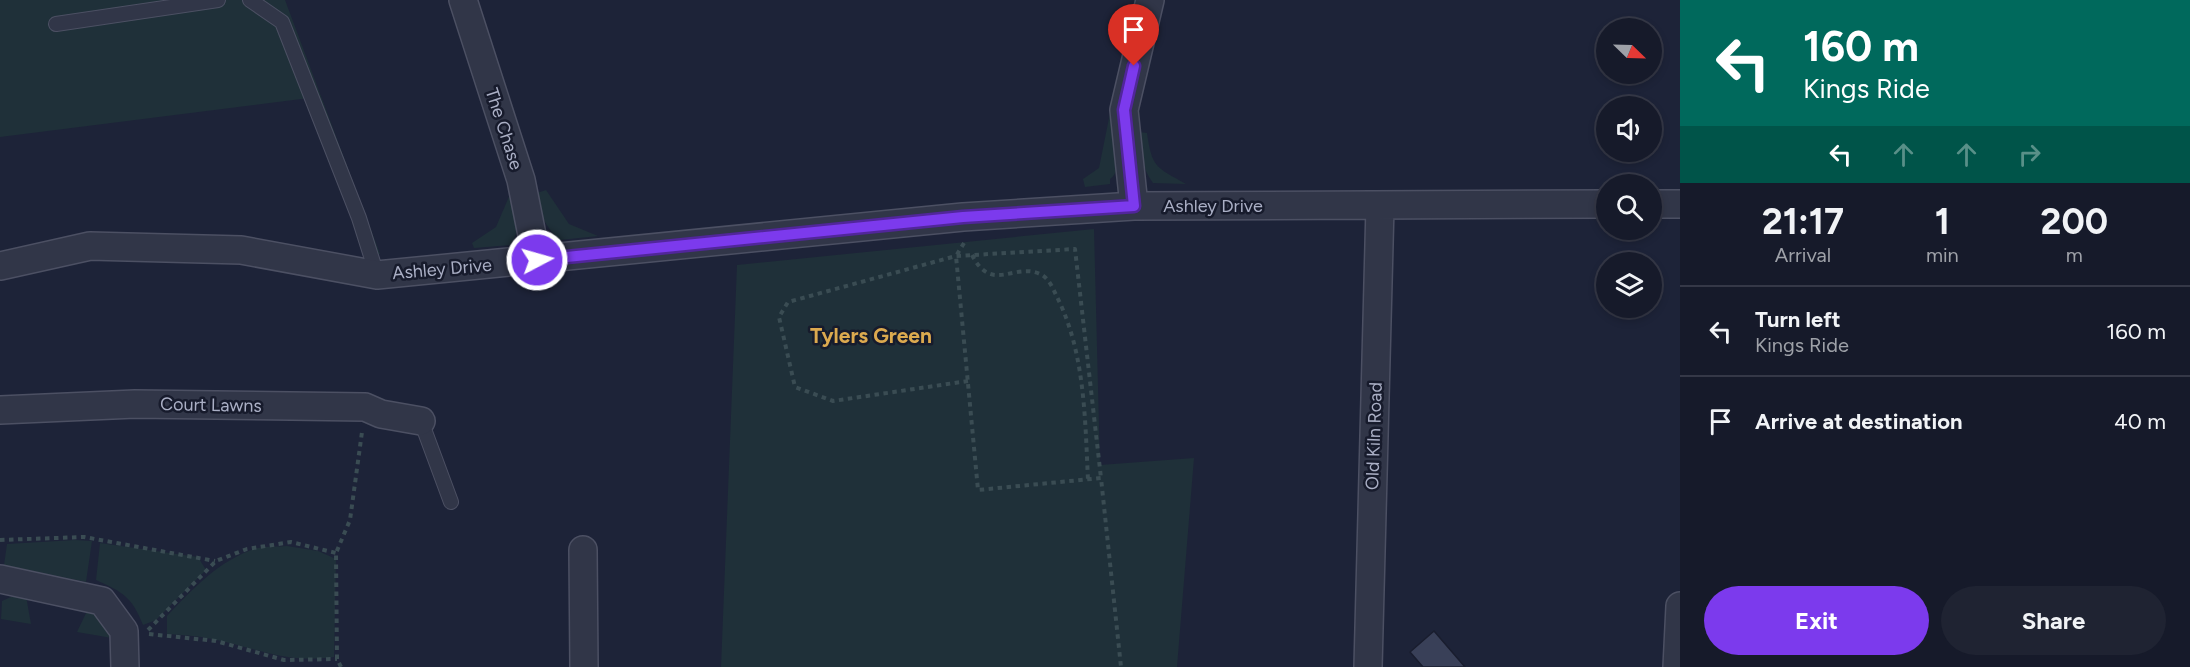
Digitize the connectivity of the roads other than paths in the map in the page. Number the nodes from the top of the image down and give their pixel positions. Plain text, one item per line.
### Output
1 (218, 0) edge
2 (250, 0) edge
3 (463, 0) edge
4 (1150, 0) edge
5 (56, 24) dead end
6 (1596, 204) edge
7 (1662, 204) edge
8 (1680, 204) edge
9 (1134, 206) junction
10 (1380, 206) junction
11 (537, 260) junction
12 (0, 266) edge
13 (377, 275) junction
14 (0, 410) edge
15 (421, 421) joint
16 (451, 502) dead end
17 (583, 550) dead end
18 (0, 579) edge
19 (1680, 606) edge
20 (125, 667) edge
21 (584, 667) edge
22 (1368, 667) edge
23 (1677, 667) edge

1 - 5 lane
2 - 13 lane
3 - 11 street, The Chase
4 - 9 street
6 - 10 street, Ashley Drive
7 - 8 street
9 - 10 street, Ashley Drive
9 - 11 street, Ashley Drive
10 - 22 street, Old Kiln Road
11 - 13 street, Ashley Drive
12 - 13 street, Ashley Drive
14 - 15 street, Court Lawns
15 - 16 lane
17 - 21 street
18 - 20 street
19 - 23 street

